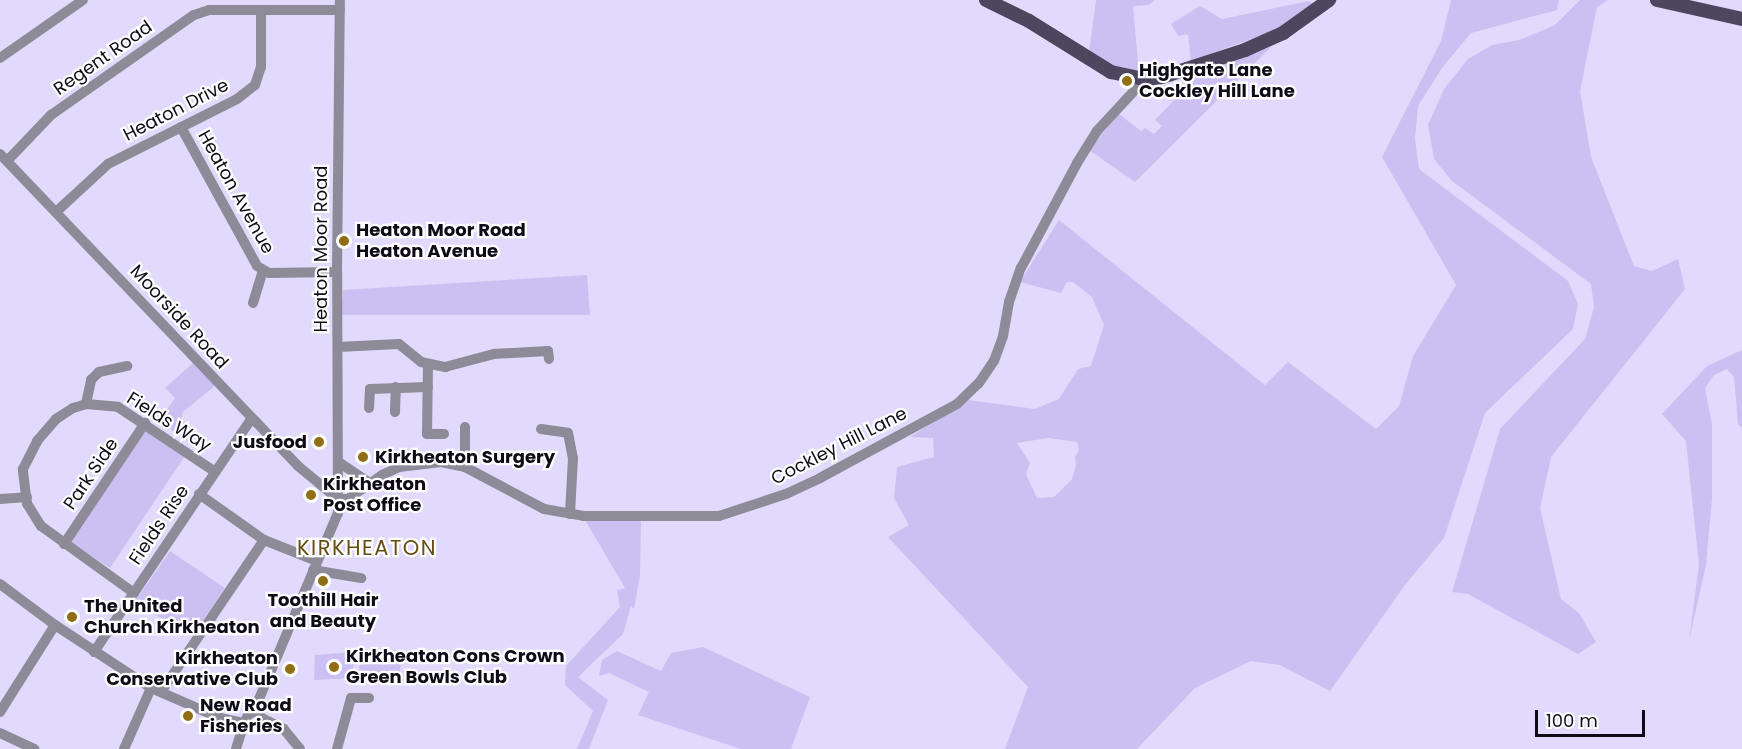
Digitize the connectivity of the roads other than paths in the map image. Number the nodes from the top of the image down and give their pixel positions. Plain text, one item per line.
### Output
1 (83, 0) edge
2 (986, 0) edge
3 (1329, 0) edge
4 (1657, 0) edge
5 (340, 5) edge
6 (261, 11) junction
7 (1742, 19) edge
8 (0, 58) edge
9 (1145, 79) junction
10 (181, 127) junction
11 (4, 158) edge
12 (56, 212) junction
13 (262, 271) junction
14 (337, 272) junction
15 (252, 304) dead end
16 (338, 346) junction
17 (549, 359) dead end
18 (428, 364) junction
19 (127, 366) dead end
20 (396, 387) junction
21 (428, 387) junction
22 (86, 404) junction
23 (369, 408) dead end
24 (395, 412) dead end
25 (252, 418) junction
26 (145, 423) junction
27 (465, 427) dead end
28 (541, 429) dead end
29 (444, 434) dead end
30 (340, 463) junction
31 (465, 468) junction
32 (214, 471) junction
33 (370, 483) junction
34 (199, 494) junction
35 (27, 497) junction
36 (0, 499) edge
37 (338, 499) junction
38 (570, 514) junction
39 (264, 540) junction
40 (64, 544) junction
41 (315, 566) junction
42 (361, 578) dead end
43 (0, 584) edge
44 (134, 593) junction
45 (55, 625) junction
46 (94, 652) junction
47 (156, 690) junction
48 (369, 698) dead end
49 (256, 710) junction
50 (0, 712) edge
51 (243, 723) junction
52 (0, 733) edge
53 (34, 749) edge
54 (124, 749) edge
55 (236, 749) edge
56 (300, 749) edge
57 (337, 749) edge

1 - 8 street
2 - 9 main road
3 - 9 main road
4 - 7 main road
5 - 6 street, Regent Road
5 - 14 street, Heaton Moor Road
6 - 10 street, Heaton Drive
6 - 11 street, Regent Road
9 - 38 street, Cockley Hill Lane
10 - 12 street, Heaton Drive
10 - 13 street, Heaton Avenue
11 - 12 street, Moorside Road
12 - 25 street, Moorside Road
13 - 14 street, Heaton Avenue
13 - 15 street
14 - 16 street, Heaton Moor Road
16 - 18 street
16 - 30 street, Heaton Moor Road
17 - 18 street
18 - 21 street
19 - 22 street
20 - 21 street
20 - 23 street
20 - 24 street
21 - 29 street
22 - 26 street, Fields Way
22 - 35 street
25 - 32 street, Fields Rise
25 - 37 street, Moorside Road
26 - 32 street, Fields Way
26 - 40 street, Park Side
27 - 31 street
28 - 38 street
30 - 33 street
30 - 37 street, Heaton Moor Road
31 - 33 street, Cockley Hill Lane
31 - 38 street, Cockley Hill Lane
32 - 34 street, Fields Rise
33 - 37 street, Cockley Hill Lane
34 - 39 street
34 - 44 street, Fields Rise
35 - 36 street
35 - 40 street
37 - 41 street, Heaton Moor Road
39 - 41 street
39 - 47 street
40 - 44 street
41 - 42 street
41 - 49 street, Heaton Moor Road
43 - 45 street
44 - 46 street, Fields Rise
45 - 46 street
45 - 50 street
46 - 47 street
47 - 51 street
47 - 54 street
48 - 57 street
49 - 51 street
49 - 56 street
51 - 55 street
52 - 53 street

